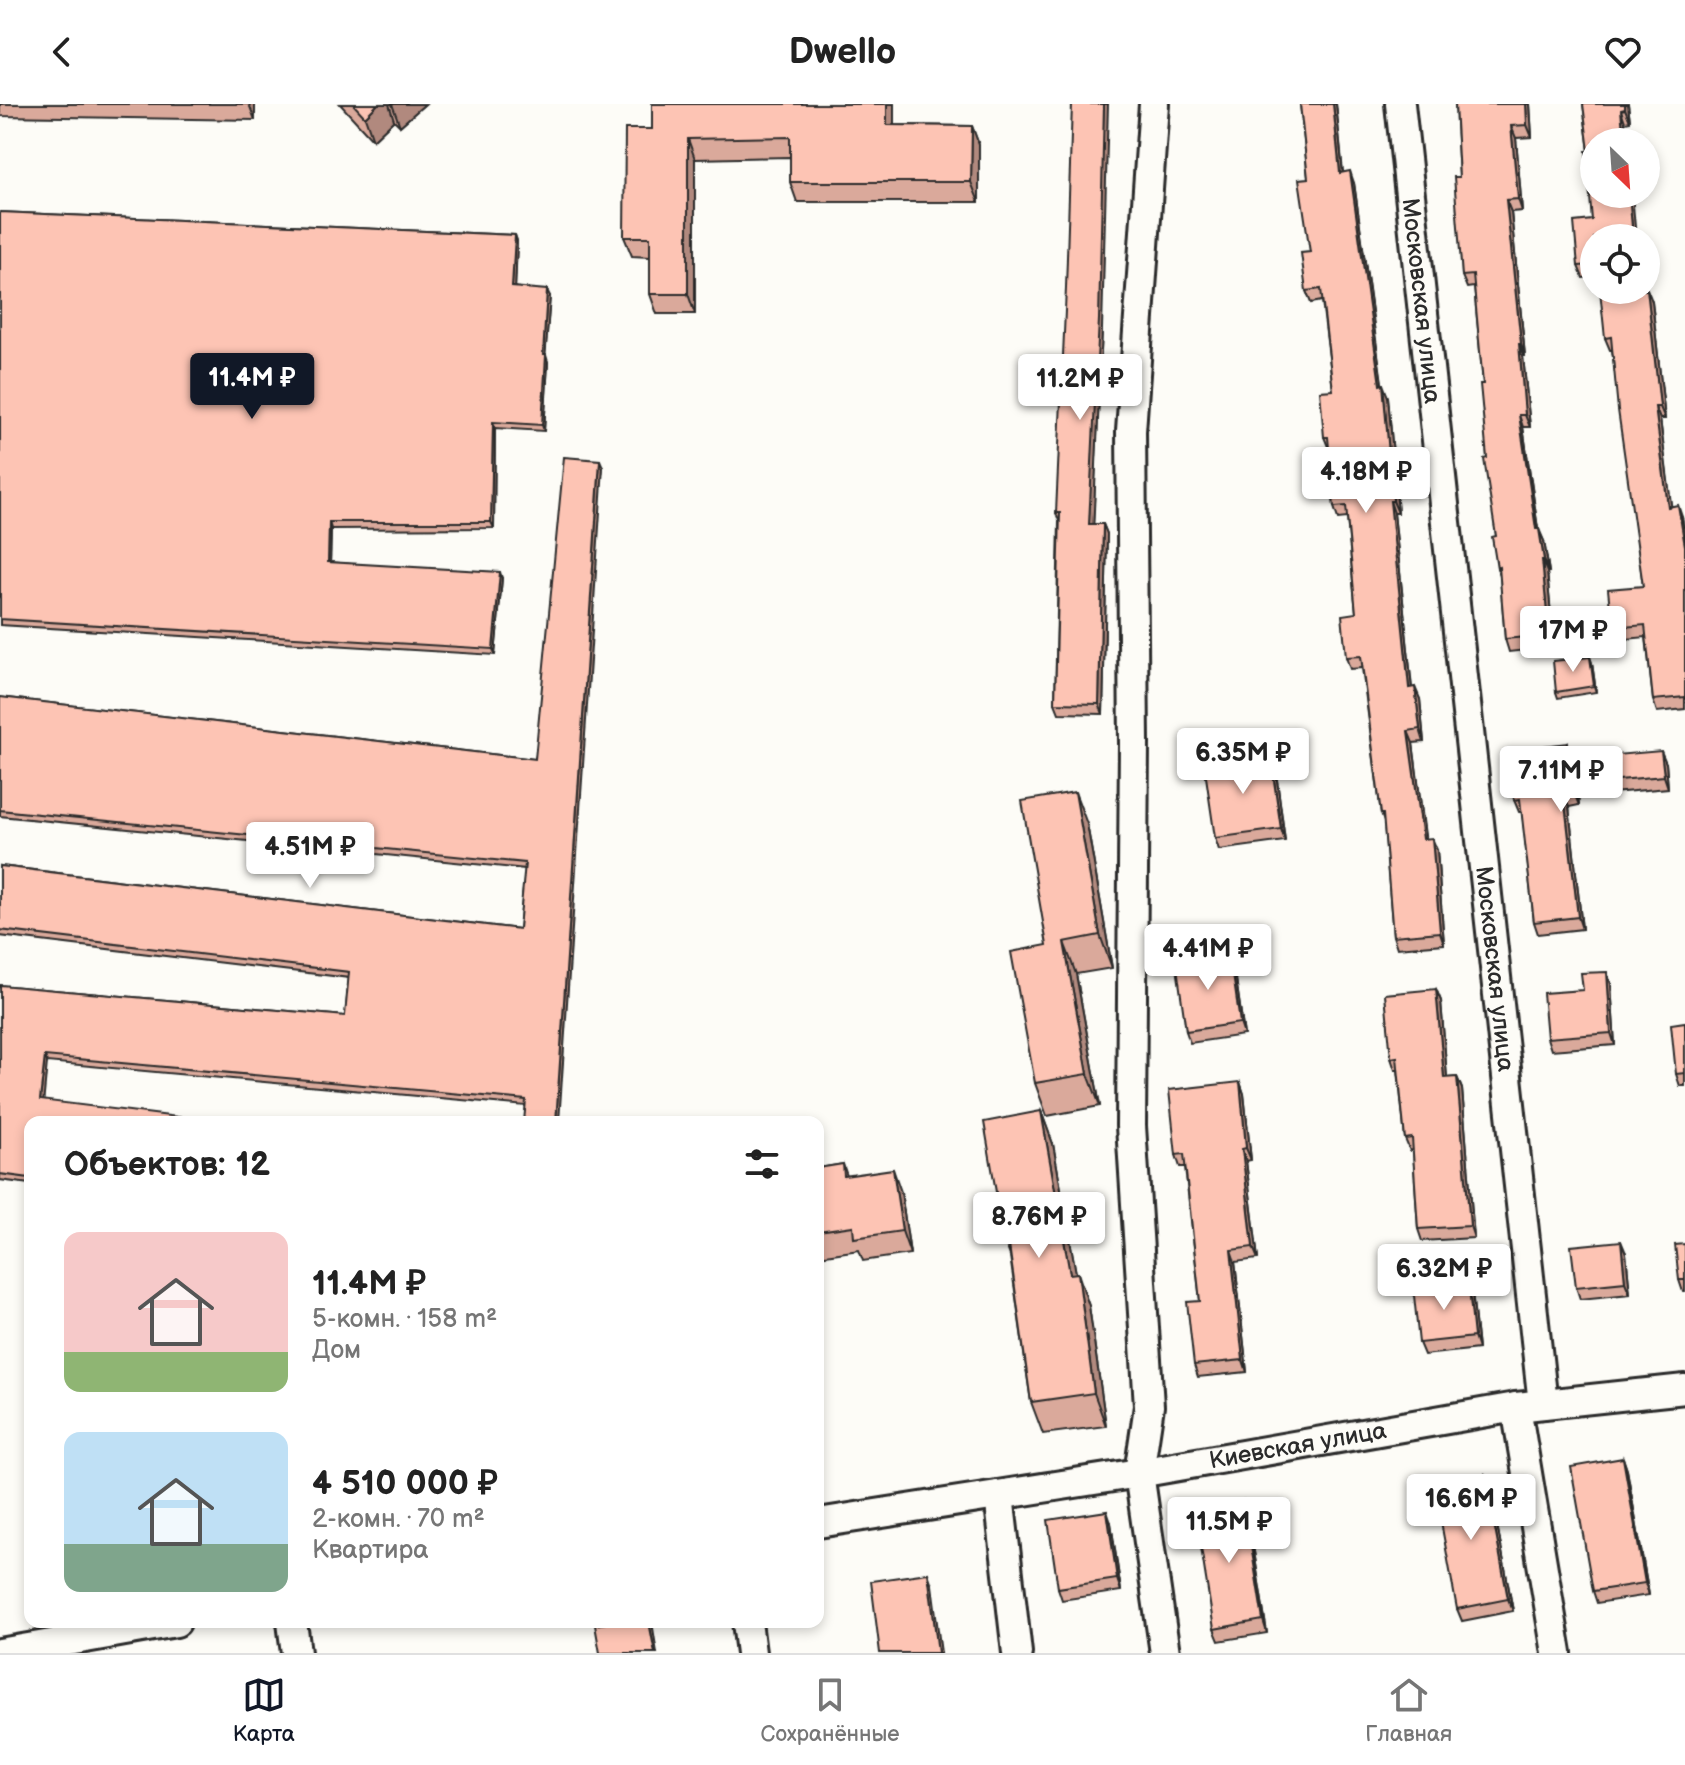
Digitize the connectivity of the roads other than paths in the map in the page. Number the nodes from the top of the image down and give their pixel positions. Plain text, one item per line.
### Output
1 (1154, 104) edge
2 (1400, 104) edge
3 (1685, 1389) edge
4 (1529, 1405) junction
5 (1139, 1473) junction
6 (999, 1495) junction
7 (824, 1522) edge
8 (142, 1628) edge
9 (293, 1628) edge
10 (748, 1628) edge
11 (0, 1653) edge
12 (296, 1653) edge
13 (751, 1653) edge
14 (1017, 1653) edge
15 (1165, 1653) edge
16 (1557, 1653) edge

1 - 5 street
2 - 4 street, Московская улица
3 - 4 street, Киевская улица
4 - 5 street, Киевская улица
4 - 16 street, Московская улица
5 - 6 street, Киевская улица
5 - 15 street
6 - 7 street, Киевская улица
6 - 14 street
8 - 11 street
9 - 12 street
10 - 13 street

